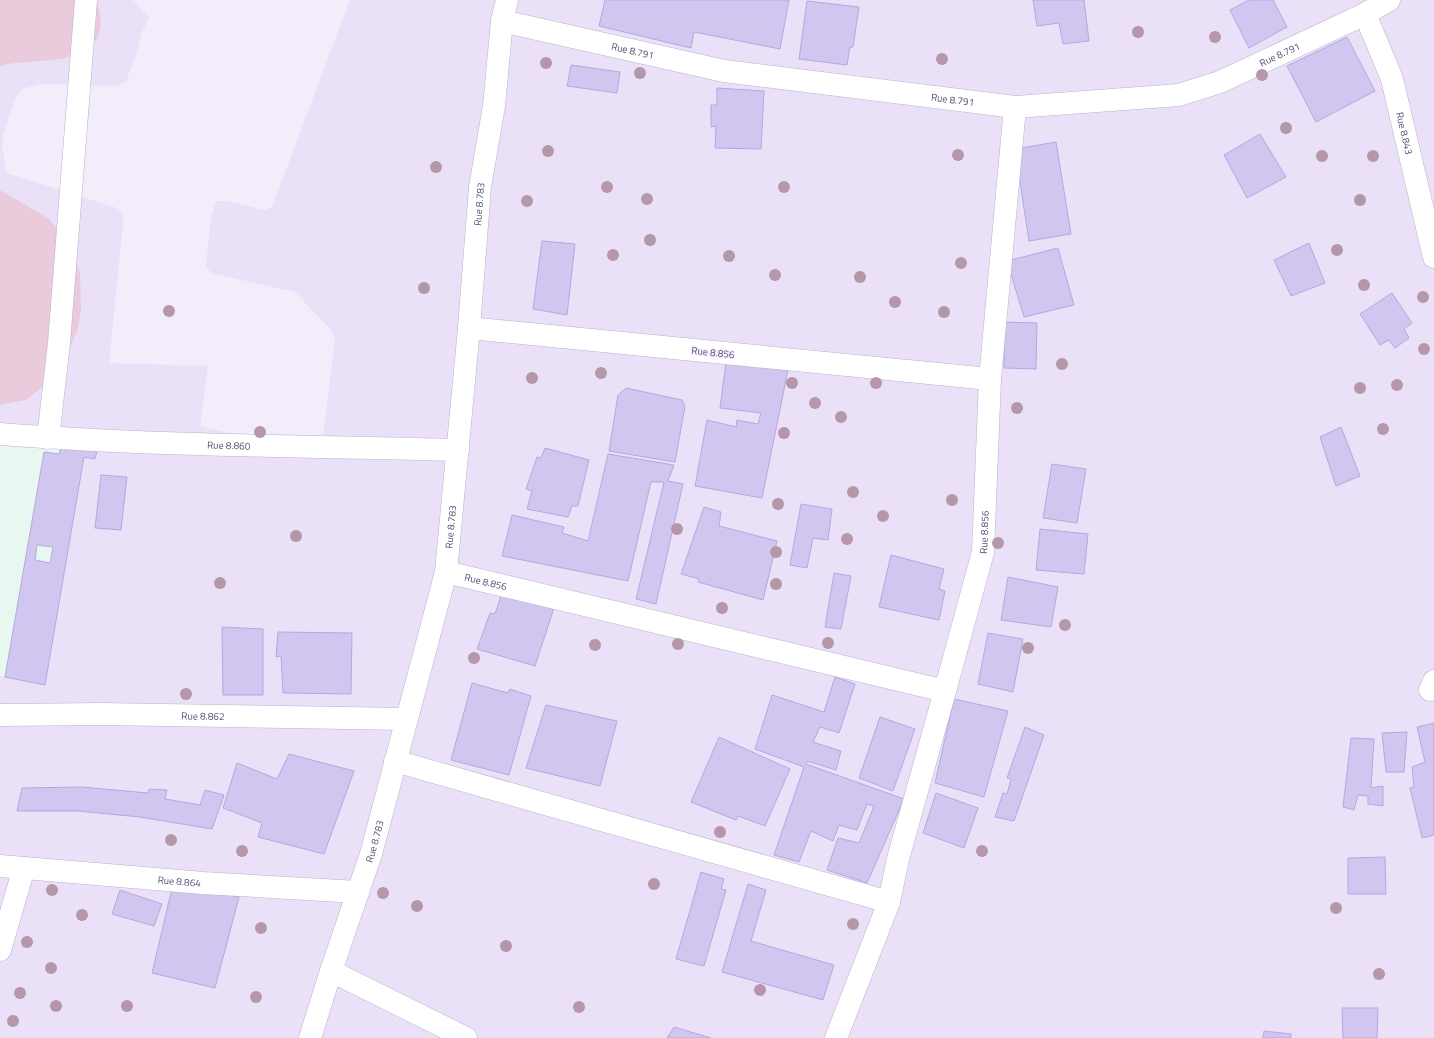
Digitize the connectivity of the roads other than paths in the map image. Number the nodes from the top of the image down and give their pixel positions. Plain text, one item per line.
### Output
1 (86, 0) edge
2 (1389, 0) edge
3 (504, 10) edge
4 (1365, 14) junction
5 (1015, 107) junction
6 (1434, 257) edge
7 (469, 328) junction
8 (990, 379) junction
9 (0, 434) edge
10 (48, 438) junction
11 (458, 450) junction
12 (446, 572) junction
13 (945, 691) junction
14 (0, 715) edge
15 (406, 719) junction
16 (395, 761) junction
17 (0, 866) edge
18 (24, 868) junction
19 (358, 892) junction
20 (889, 902) junction
21 (0, 950) edge
22 (331, 971) junction
23 (310, 1038) edge
24 (466, 1038) edge
25 (836, 1038) edge

1 - 10 street
2 - 4 street, Rue 8.791
3 - 5 street, Rue 8.791
3 - 7 street, Rue 8.783
4 - 5 street, Rue 8.791
4 - 6 street, Rue 8.843
5 - 8 street
7 - 8 street, Rue 8.856
7 - 11 street, Rue 8.783
8 - 13 street, Rue 8.856
9 - 10 street, Rue 8.860
10 - 11 street, Rue 8.860
11 - 12 street, Rue 8.783
12 - 13 street, Rue 8.856
12 - 15 street, Rue 8.783
13 - 20 street
14 - 15 street, Rue 8.862
15 - 16 street, Rue 8.783
16 - 19 street, Rue 8.783
16 - 20 street
17 - 18 street, Rue 8.864
18 - 19 street, Rue 8.864
18 - 21 street
19 - 22 street, Rue 8.783
20 - 25 street
22 - 23 street, Rue 8.783
22 - 24 street

